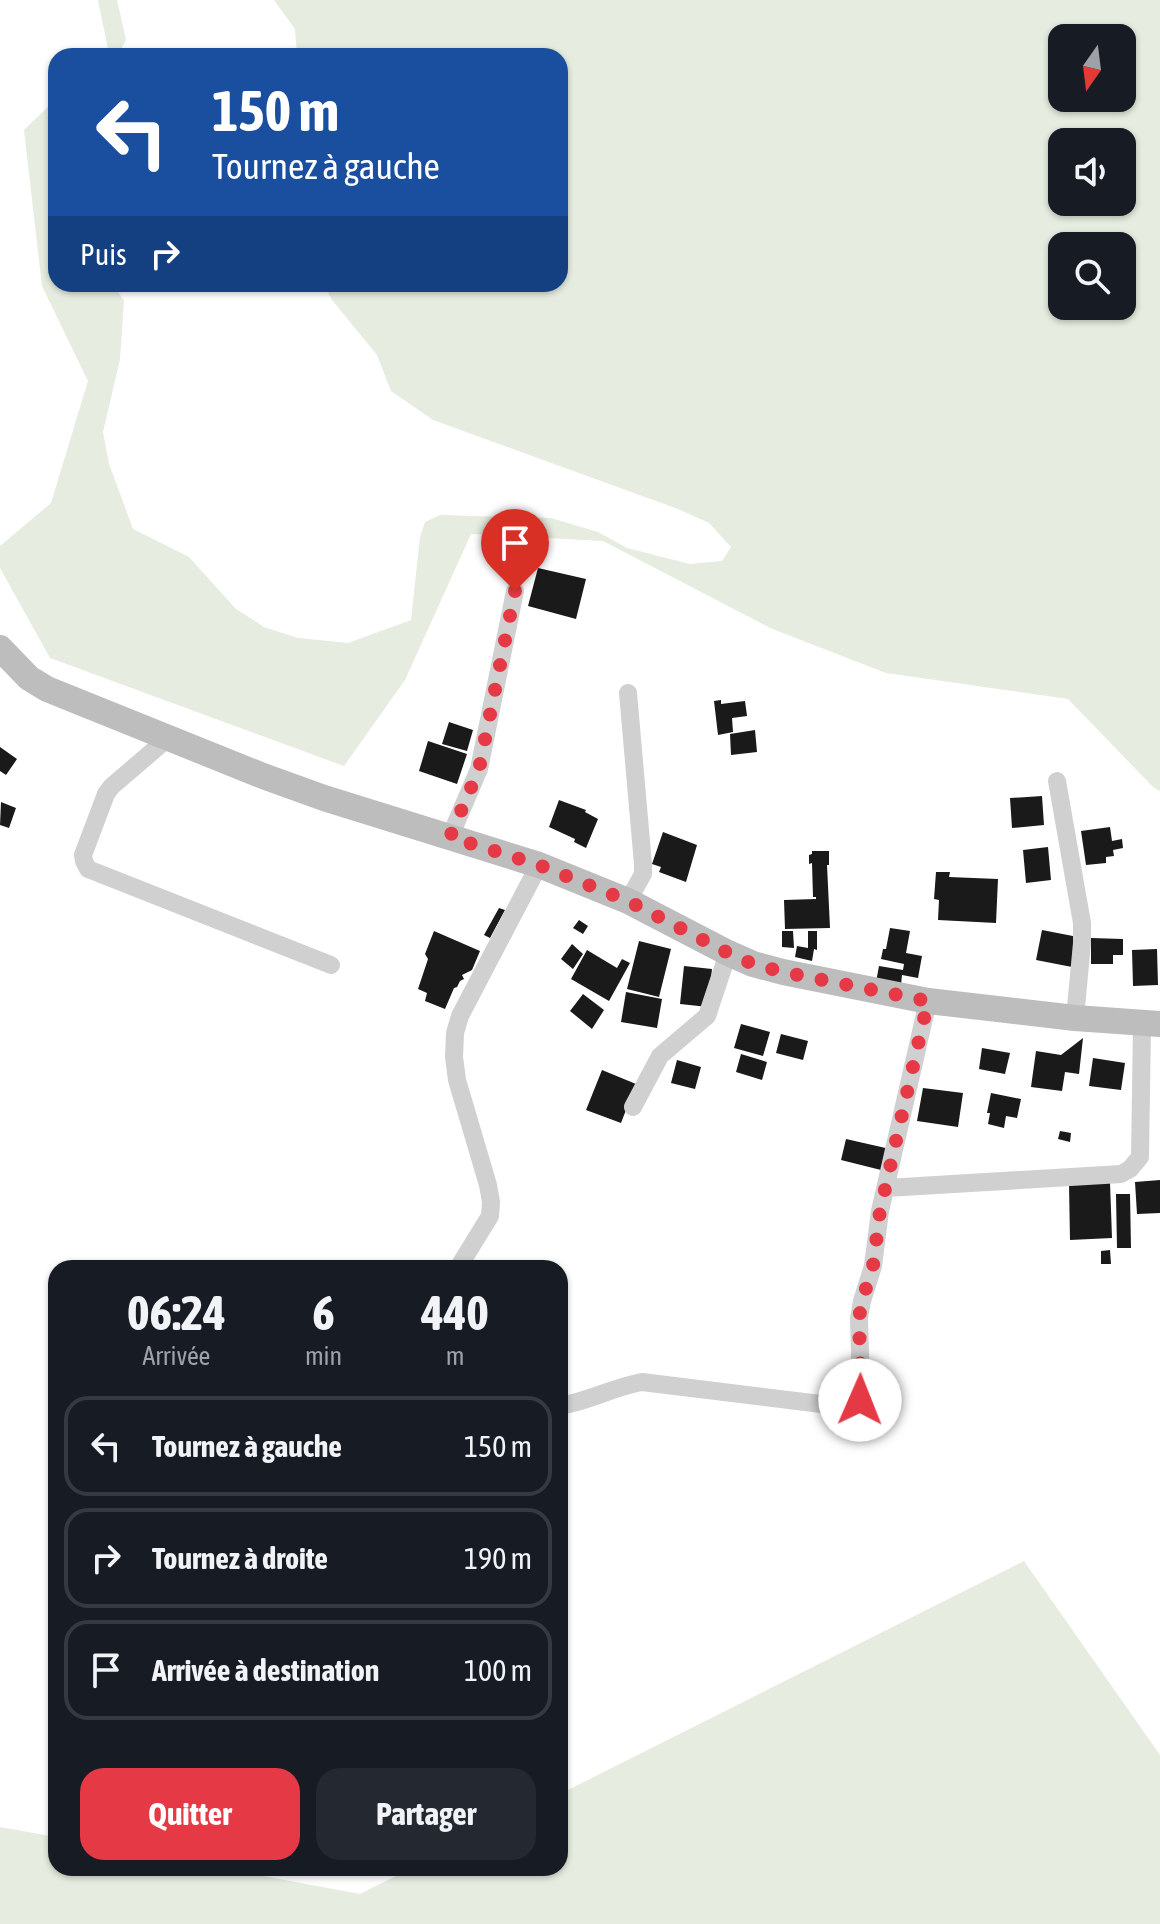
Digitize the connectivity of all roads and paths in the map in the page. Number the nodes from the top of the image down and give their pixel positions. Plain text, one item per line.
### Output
1 (515, 591) dead end
2 (0, 648) edge
3 (628, 693) dead end
4 (168, 738) junction
5 (1057, 781) dead end
6 (450, 837) junction
7 (539, 865) junction
8 (628, 901) junction
9 (728, 953) junction
10 (331, 965) dead end
11 (928, 1001) junction
12 (1075, 1018) junction
13 (1151, 1024) edge
14 (633, 1107) dead end
15 (886, 1188) junction
16 (463, 1260) edge
17 (568, 1405) edge

1 - 6 street
2 - 4 main road
3 - 8 street
4 - 6 main road
4 - 10 street
5 - 12 street
6 - 7 main road
7 - 8 main road
7 - 16 street
8 - 9 main road
9 - 11 main road
9 - 14 street
11 - 12 main road
11 - 15 street
12 - 13 main road
13 - 15 street
15 - 17 street

